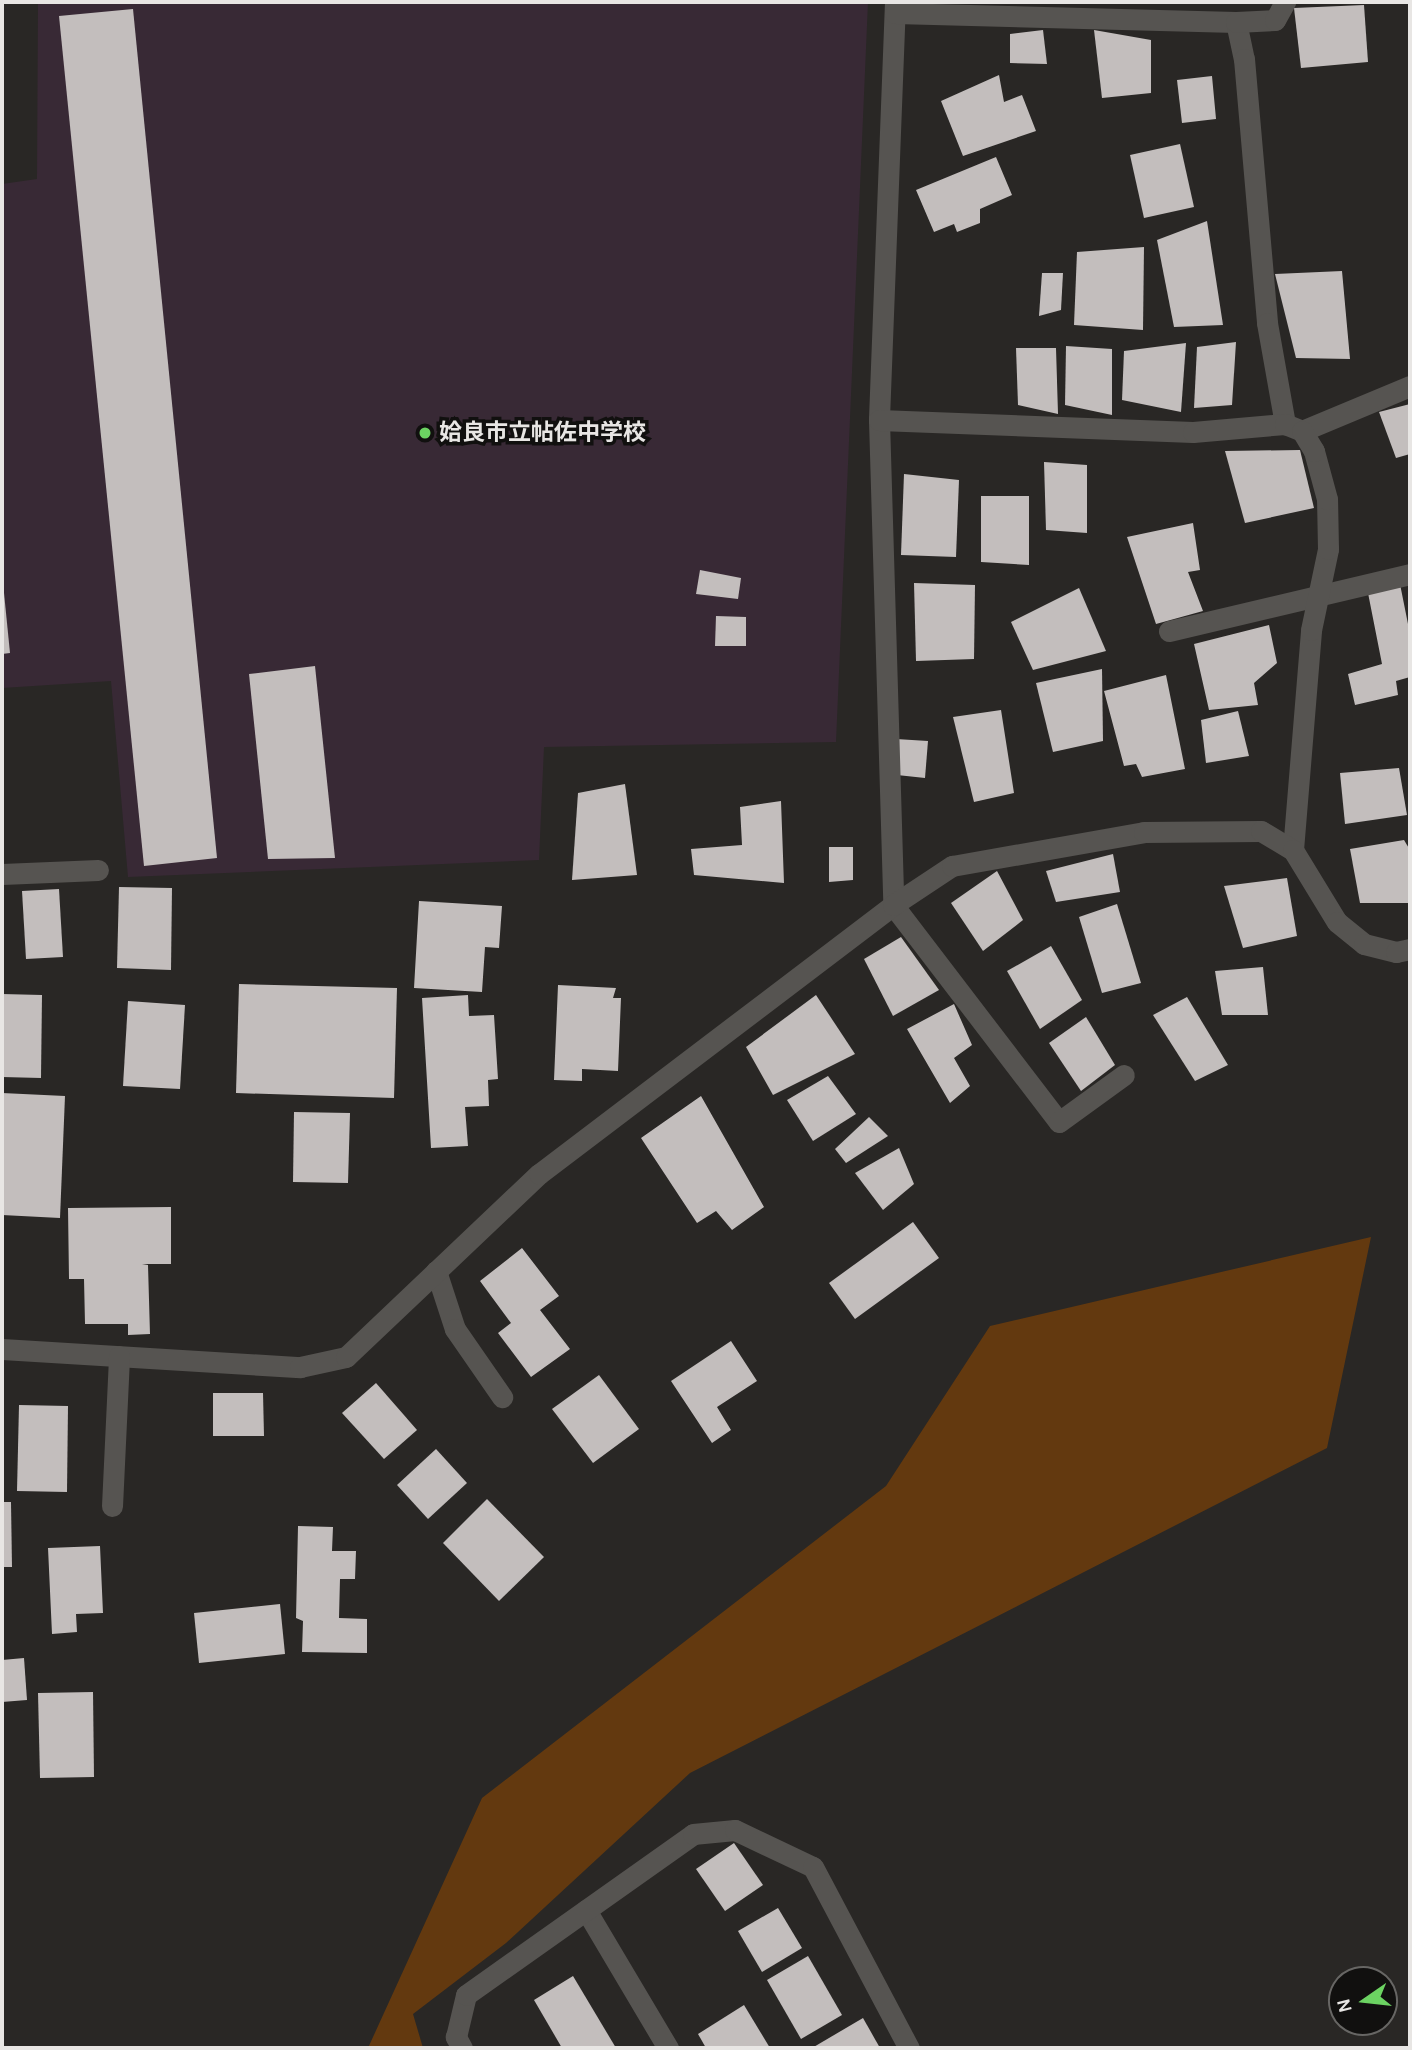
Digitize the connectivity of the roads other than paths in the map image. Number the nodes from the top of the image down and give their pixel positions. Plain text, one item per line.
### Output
1 (1285, 2) edge
2 (895, 8) edge
3 (1236, 23) junction
4 (1410, 386) edge
5 (879, 420) junction
6 (1294, 427) junction
7 (1410, 573) edge
8 (1317, 596) junction
9 (1169, 631) dead end
10 (1293, 850) junction
11 (97, 870) dead end
12 (2, 874) edge
13 (893, 905) junction
14 (1410, 949) edge
15 (1124, 1075) dead end
16 (436, 1271) junction
17 (2, 1349) edge
18 (119, 1356) junction
19 (502, 1397) dead end
20 (112, 1506) dead end
21 (586, 1910) junction
22 (462, 2048) edge
23 (668, 2048) edge
24 (909, 2048) edge

1 - 3 street
2 - 3 street
2 - 5 street
3 - 6 street
4 - 6 street
5 - 6 street
5 - 13 street
6 - 8 street
7 - 8 street
8 - 9 street
8 - 10 street
10 - 13 street
10 - 14 street
11 - 12 street
13 - 15 street
13 - 16 street
16 - 18 street
16 - 19 street
17 - 18 street
18 - 20 street
21 - 22 street
21 - 23 street
21 - 24 street

